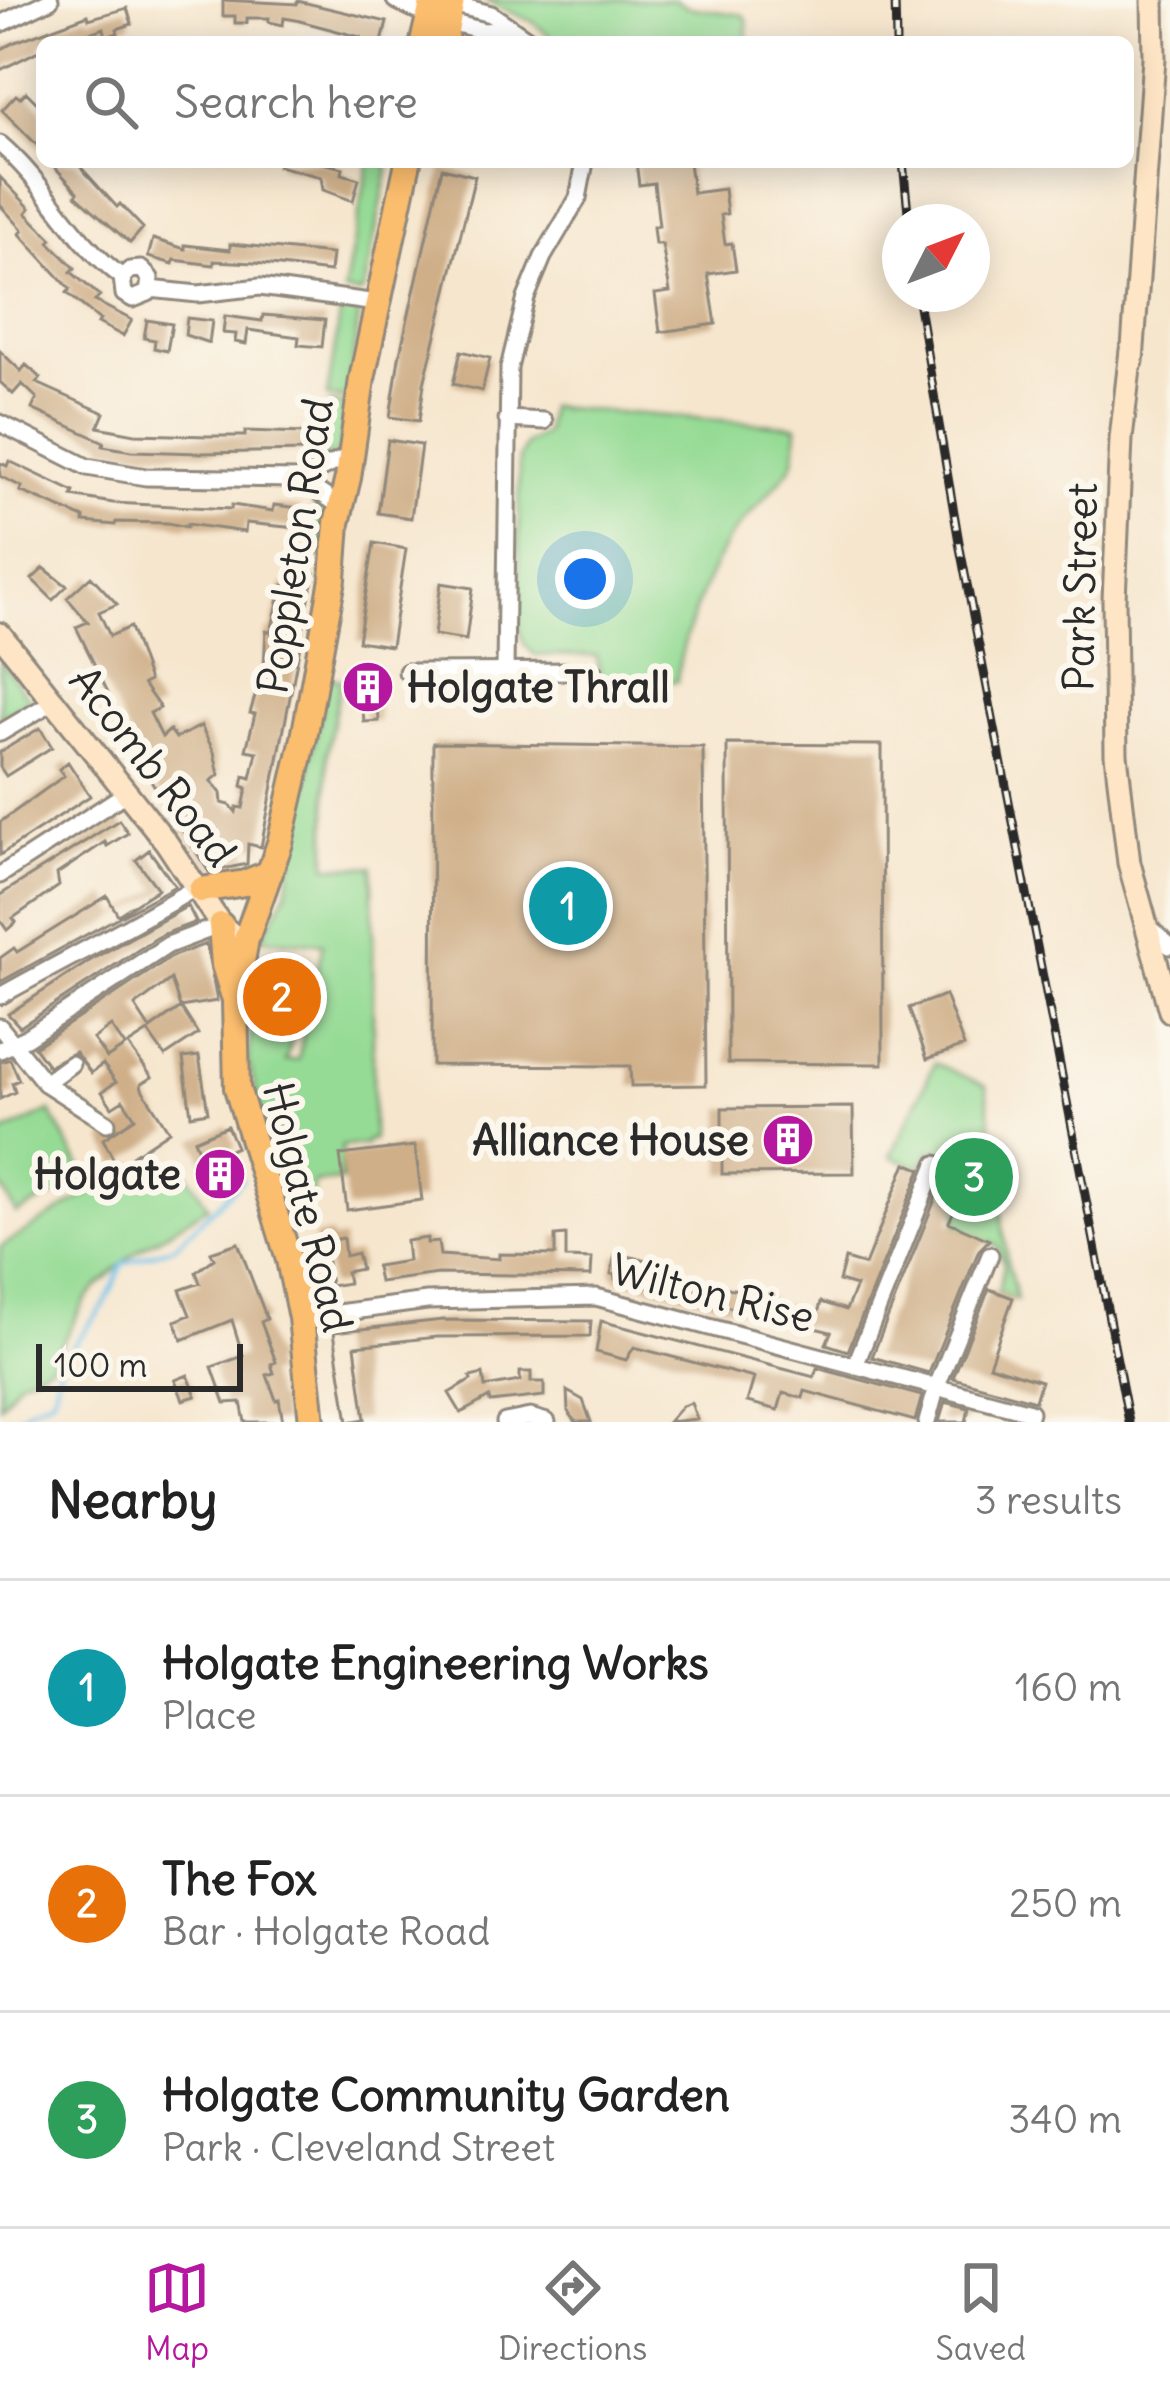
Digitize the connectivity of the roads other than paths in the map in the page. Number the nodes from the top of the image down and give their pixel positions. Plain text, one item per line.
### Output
1 (50, 0) edge
2 (1150, 0) edge
3 (401, 1) edge
4 (438, 14) edge
5 (0, 24) edge
6 (521, 36) edge
7 (0, 143) edge
8 (408, 168) edge
9 (584, 168) edge
10 (377, 303) junction
11 (507, 419) junction
12 (544, 421) dead end
13 (0, 423) edge
14 (351, 455) junction
15 (299, 479) junction
16 (340, 506) junction
17 (0, 634) edge
18 (505, 671) junction
19 (594, 671) dead end
20 (407, 672) dead end
21 (54, 701) junction
22 (0, 733) edge
23 (126, 793) junction
24 (270, 873) junction
25 (0, 875) edge
26 (200, 888) junction
27 (221, 925) junction
28 (1147, 926) junction
29 (246, 939) junction
30 (1170, 946) edge
31 (0, 997) edge
32 (236, 1002) junction
33 (1170, 1011) edge
34 (0, 1027) edge
35 (6, 1047) edge
36 (71, 1064) dead end
37 (45, 1083) junction
38 (107, 1123) dead end
39 (936, 1164) dead end
40 (990, 1255) dead end
41 (301, 1318) junction
42 (856, 1366) junction
43 (937, 1386) junction
44 (1029, 1417) edge
45 (312, 1422) edge
46 (505, 1422) edge
47 (547, 1422) edge
48 (927, 1422) edge

1 - 5 street
2 - 28 street, Park Street
3 - 4 street
4 - 6 street
7 - 10 street
8 - 10 main road, Poppleton Road
9 - 11 street
10 - 14 main road, Poppleton Road
11 - 12 street
11 - 18 street
13 - 15 street
14 - 15 street
14 - 16 main road, Poppleton Road
15 - 16 street
16 - 24 main road, Poppleton Road
17 - 21 street, Acomb Road
18 - 19 street
18 - 20 street
21 - 22 street
21 - 23 street, Acomb Road
23 - 25 street
23 - 26 street, Acomb Road
24 - 26 main road
24 - 29 main road, Poppleton Road
26 - 27 street, Acomb Road
26 - 31 street
27 - 29 street, Acomb Road
27 - 32 main road
27 - 35 street
28 - 30 street
28 - 33 street, Park Street
29 - 32 main road, Holgate Road
32 - 41 main road, Holgate Road
34 - 35 street
35 - 37 street
36 - 37 street
37 - 38 street
39 - 42 street
40 - 43 street
41 - 42 street, Wilton Rise
41 - 45 main road, Holgate Road
42 - 43 street, Wilton Rise
43 - 44 street, Wilton Rise
43 - 48 street
46 - 47 street

